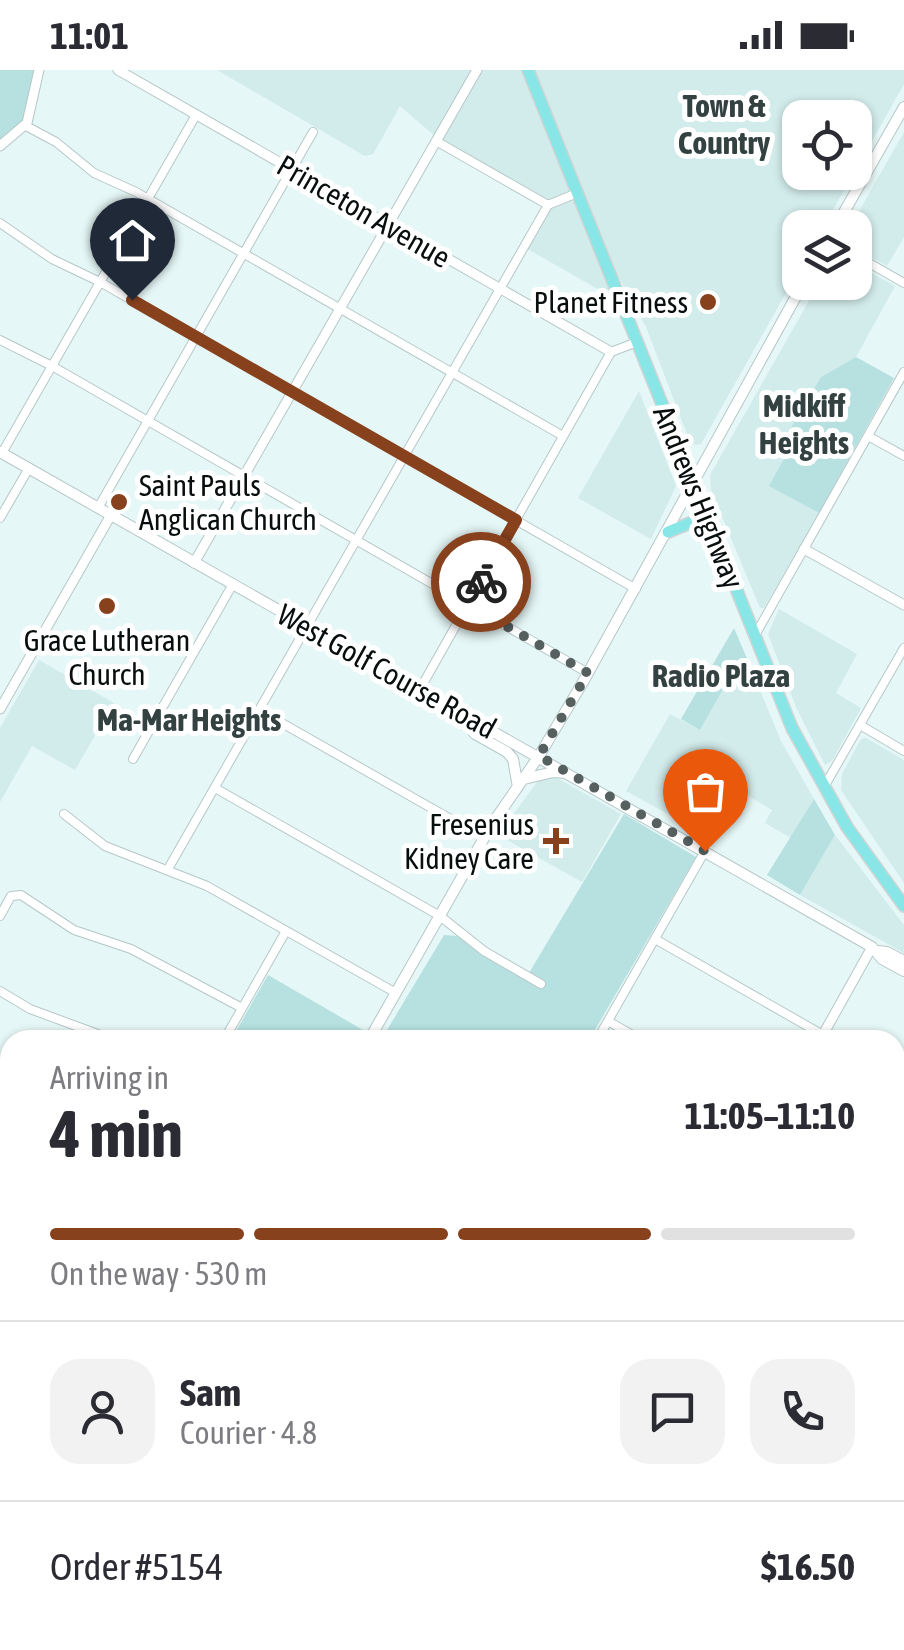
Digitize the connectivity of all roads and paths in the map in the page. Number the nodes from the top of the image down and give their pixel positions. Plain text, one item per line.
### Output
1 (39, 70) edge
2 (118, 70) edge
3 (476, 70) edge
4 (528, 70) edge
5 (904, 107) edge
6 (196, 115) junction
7 (26, 126) junction
8 (313, 132) dead end
9 (436, 141) junction
10 (0, 146) edge
11 (292, 170) junction
12 (578, 193) junction
13 (148, 200) junction
14 (548, 205) junction
15 (845, 210) edge
16 (0, 223) edge
17 (388, 225) junction
18 (244, 253) junction
19 (872, 265) edge
20 (100, 282) junction
21 (904, 283) edge
22 (500, 288) junction
23 (794, 300) edge
24 (340, 308) junction
25 (196, 337) junction
26 (0, 340) edge
27 (637, 342) junction
28 (611, 352) junction
29 (52, 366) junction
30 (452, 372) junction
31 (904, 372) edge
32 (292, 392) junction
33 (148, 421) junction
34 (564, 436) junction
35 (868, 436) junction
36 (1, 452) edge
37 (404, 456) junction
38 (904, 456) edge
39 (28, 468) junction
40 (244, 476) junction
41 (693, 482) junction
42 (98, 508) junction
43 (111, 515) junction
44 (0, 518) edge
45 (516, 520) junction
46 (712, 530) junction
47 (668, 532) junction
48 (356, 540) junction
49 (804, 548) junction
50 (194, 563) junction
51 (233, 584) junction
52 (636, 589) junction
53 (468, 604) junction
54 (904, 605) edge
55 (307, 625) junction
56 (754, 637) junction
57 (904, 648) edge
58 (588, 673) junction
59 (0, 681) edge
60 (12, 688) junction
61 (420, 689) junction
62 (452, 707) junction
63 (0, 709) edge
64 (259, 710) junction
65 (860, 725) junction
66 (904, 750) edge
67 (539, 756) junction
68 (133, 759) dead end
69 (570, 773) junction
70 (521, 783) junction
71 (214, 788) junction
72 (824, 789) junction
73 (64, 814) dead end
74 (484, 838) junction
75 (705, 851) junction
76 (168, 869) junction
77 (883, 879) junction
78 (904, 906) edge
79 (0, 916) edge
80 (440, 916) junction
81 (904, 918) edge
82 (286, 931) junction
83 (655, 939) junction
84 (875, 949) junction
85 (904, 961) edge
86 (904, 971) edge
87 (541, 984) dead end
88 (0, 991) edge
89 (396, 994) junction
90 (242, 1008) junction
91 (608, 1021) junction
92 (86, 1030) edge
93 (230, 1030) edge
94 (376, 1030) edge
95 (603, 1030) edge
96 (624, 1030) edge
97 (808, 1030) edge
98 (826, 1030) edge

1 - 7 street
2 - 6 street, Princeton Avenue
3 - 9 street
4 - 12 main road, Andrews Highway
5 - 15 main road
6 - 11 street, Princeton Avenue
6 - 13 street
7 - 10 street
7 - 13 street
8 - 11 street
9 - 14 street
9 - 17 street
11 - 17 street, Princeton Avenue
11 - 18 street
12 - 14 street
12 - 27 main road, Andrews Highway
13 - 18 street
13 - 20 street
14 - 22 street
16 - 20 street
17 - 22 street, Princeton Avenue
17 - 24 street
18 - 24 street
18 - 25 street
19 - 21 street
20 - 25 street
20 - 29 street
22 - 28 street, Princeton Avenue
22 - 30 street
23 - 41 main road
24 - 30 street
24 - 32 street
25 - 32 street
25 - 33 street
26 - 29 street
27 - 28 street
27 - 41 main road, Andrews Highway
28 - 34 street
29 - 33 street
29 - 36 street
30 - 34 street
30 - 37 street
31 - 35 street
32 - 37 street
32 - 40 street
33 - 40 street
33 - 42 street
34 - 45 street
35 - 38 street
35 - 49 street
36 - 39 main road, West Golf Course Road
37 - 45 street
37 - 48 street
39 - 42 main road, West Golf Course Road
39 - 44 street
40 - 48 street
40 - 50 street
41 - 46 main road, Andrews Highway
41 - 47 main road
42 - 43 main road, West Golf Course Road
43 - 50 main road, West Golf Course Road
43 - 60 street
45 - 52 street
45 - 53 street
46 - 47 main road
46 - 56 main road, Andrews Highway
47 - 52 main road
48 - 53 street
48 - 55 street
49 - 54 street
49 - 56 street
50 - 51 main road, West Golf Course Road
51 - 55 main road, West Golf Course Road
51 - 68 street
52 - 58 main road
53 - 58 street
53 - 61 street
55 - 61 main road, West Golf Course Road
55 - 64 street
56 - 72 main road, Andrews Highway
57 - 65 street
58 - 67 main road
59 - 60 street
60 - 63 street
61 - 62 main road, West Golf Course Road
62 - 67 main road, West Golf Course Road
62 - 70 main road
64 - 71 street
64 - 74 street
65 - 66 street
65 - 72 street
67 - 69 main road, West Golf Course Road
67 - 70 main road
69 - 70 main road
69 - 75 main road, West Golf Course Road
70 - 74 main road
71 - 76 street
71 - 80 street
72 - 77 main road, Andrews Highway
73 - 76 street
74 - 80 main road
75 - 83 street
75 - 84 main road, West Golf Course Road
76 - 82 street
77 - 78 main road, Andrews Highway
77 - 81 main road
79 - 90 street
80 - 87 street
80 - 89 main road
82 - 89 street
82 - 90 street
83 - 91 street
83 - 97 street
84 - 85 main road, West Golf Course Road
84 - 86 main road, West Golf Course Road
84 - 98 street
88 - 92 street
89 - 94 main road
90 - 93 street
91 - 95 street
91 - 96 street

